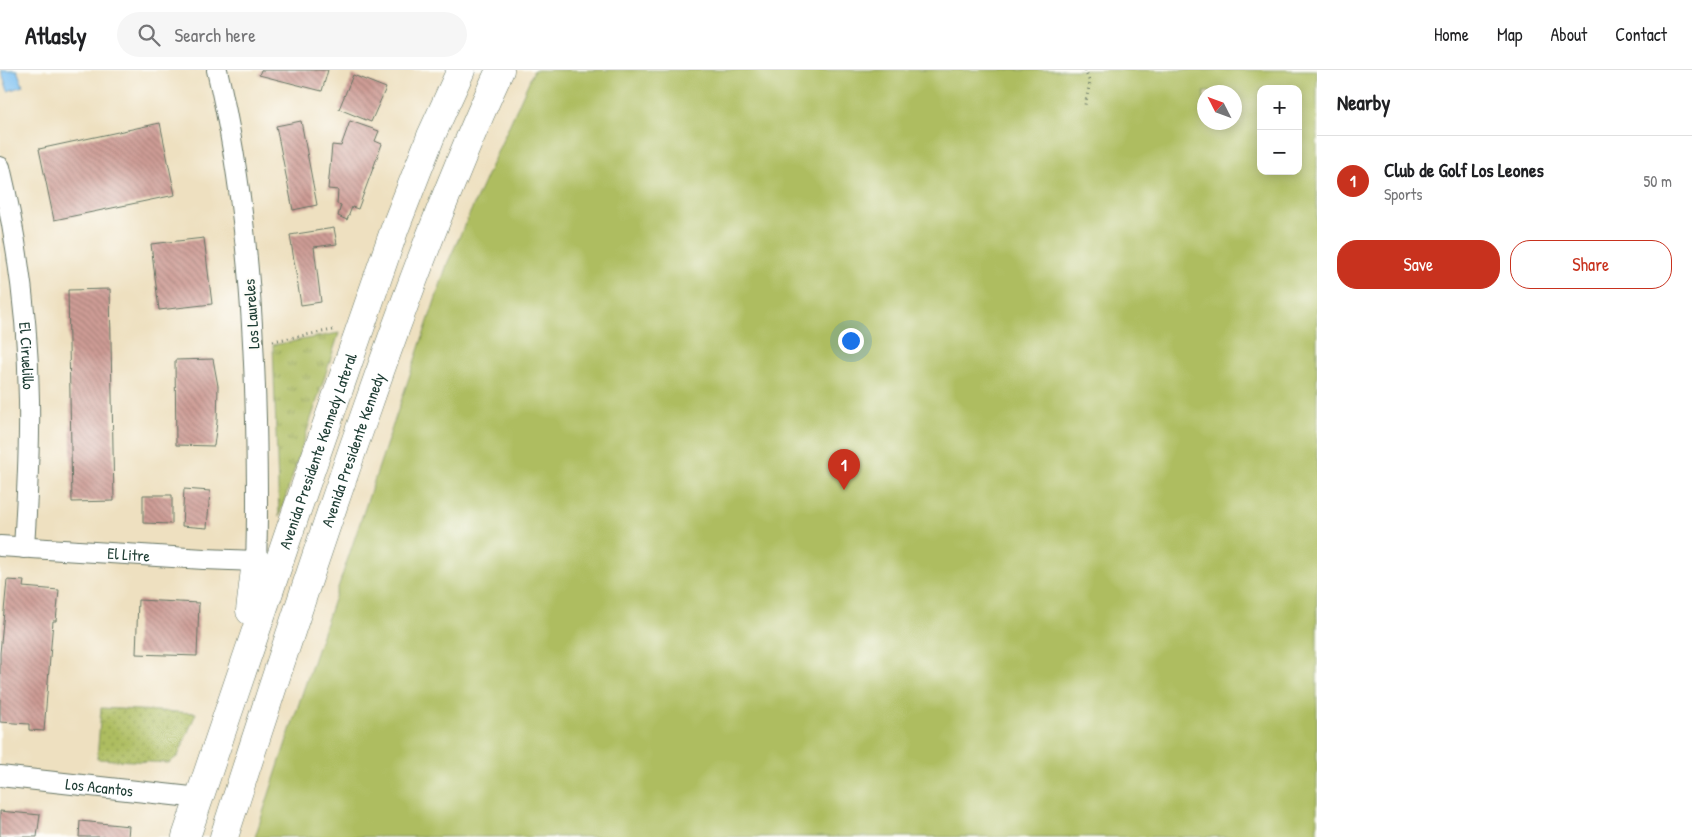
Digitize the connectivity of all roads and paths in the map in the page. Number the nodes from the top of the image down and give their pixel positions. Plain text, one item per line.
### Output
1 (217, 70) edge
2 (461, 70) edge
3 (500, 70) edge
4 (1085, 70) edge
5 (1085, 105) dead end
6 (0, 168) edge
7 (358, 332) junction
8 (254, 344) junction
9 (0, 546) edge
10 (24, 548) junction
11 (256, 561) junction
12 (245, 664) junction
13 (0, 776) edge
14 (200, 798) junction
15 (186, 837) edge
16 (224, 837) edge

1 - 8 street, Los Laureles
2 - 7 main road, Avenida Presidente Kennedy Lateral
3 - 16 main road, Avenida Presidente Kennedy
4 - 5 path
6 - 10 street, El Ciruelillo
7 - 8 path
7 - 12 main road, Avenida Presidente Kennedy Lateral
8 - 11 street, Los Laureles
9 - 10 street, El Litre
10 - 11 street, El Litre
11 - 12 main road
12 - 14 main road, Avenida Presidente Kennedy Lateral
13 - 14 street, Los Acantos
14 - 15 main road, Avenida Presidente Kennedy Lateral

